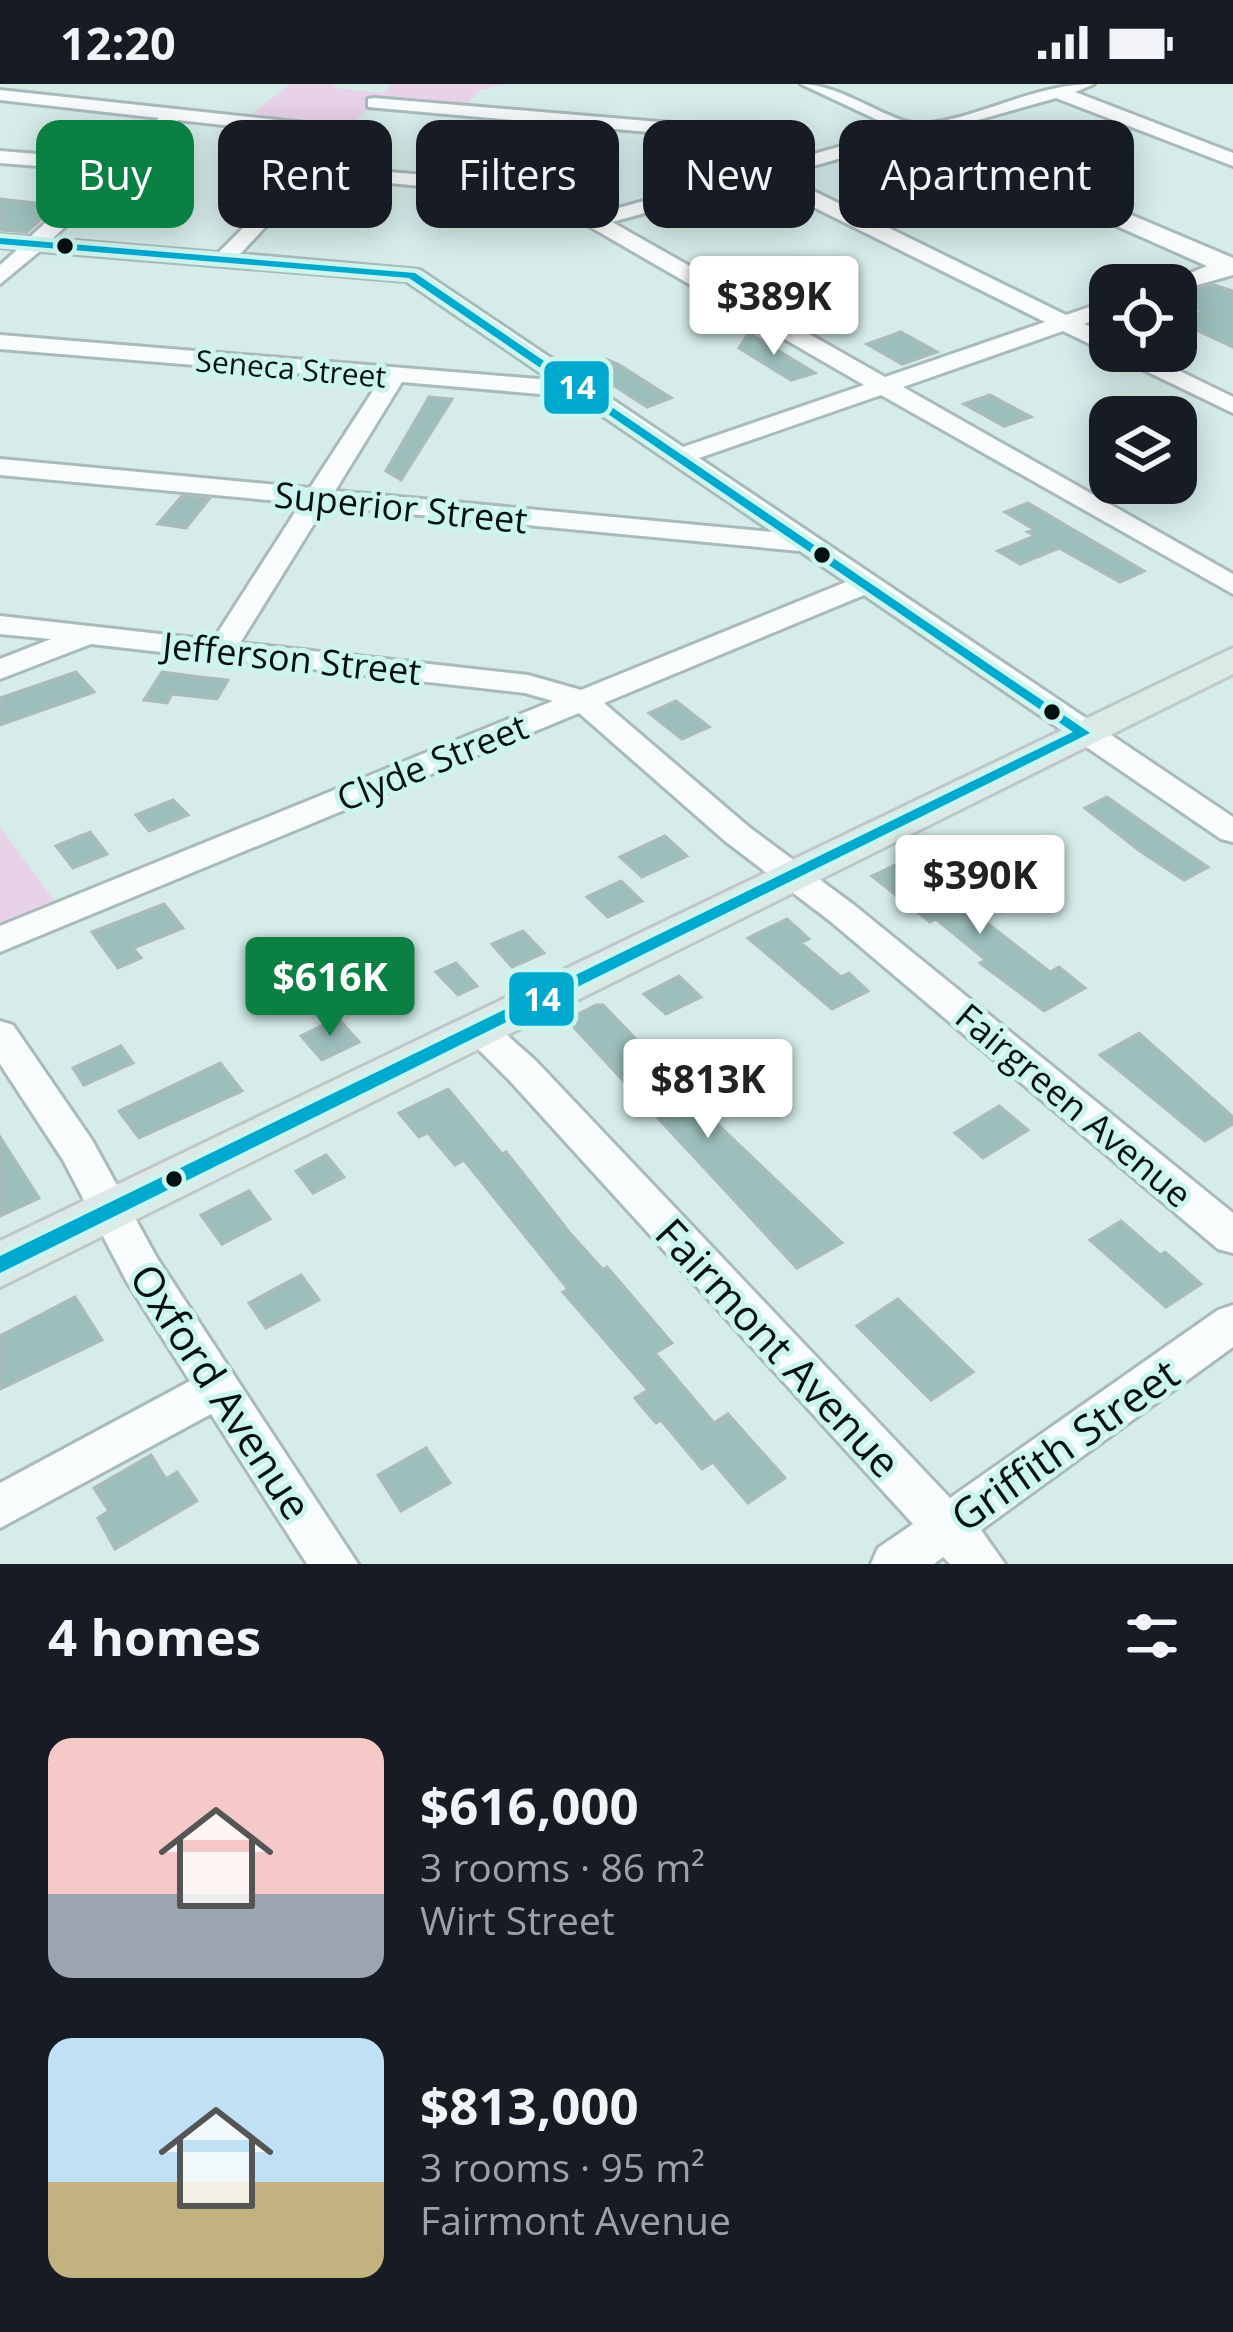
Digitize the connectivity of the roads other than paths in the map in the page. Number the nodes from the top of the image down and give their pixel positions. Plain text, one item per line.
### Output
1 (393, 84) edge
2 (810, 84) edge
3 (1085, 84) edge
4 (1058, 92) junction
5 (0, 95) edge
6 (374, 103) junction
7 (173, 114) junction
8 (167, 120) edge
9 (230, 120) edge
10 (356, 120) edge
11 (892, 120) edge
12 (953, 120) edge
13 (643, 126) edge
14 (0, 158) edge
15 (36, 160) edge
16 (1233, 160) edge
17 (815, 199) edge
18 (1134, 224) edge
19 (52, 228) edge
20 (253, 228) edge
21 (608, 228) edge
22 (0, 241) edge
23 (35, 244) junction
24 (224, 259) junction
25 (1231, 266) edge
26 (0, 277) edge
27 (1197, 277) edge
28 (1089, 314) edge
29 (1065, 323) junction
30 (1089, 335) edge
31 (0, 342) edge
32 (1164, 372) edge
33 (393, 377) junction
34 (883, 387) junction
35 (582, 390) junction
36 (1233, 406) edge
37 (681, 456) junction
38 (0, 467) edge
39 (318, 498) junction
40 (803, 543) junction
41 (863, 585) junction
42 (1233, 586) edge
43 (0, 625) edge
44 (85, 636) junction
45 (220, 650) junction
46 (1233, 659) edge
47 (0, 670) edge
48 (582, 700) junction
49 (1083, 733) junction
50 (1233, 832) edge
51 (791, 874) junction
52 (0, 940) edge
53 (476, 1028) junction
54 (0, 1034) edge
55 (110, 1211) junction
56 (1233, 1237) edge
57 (0, 1265) edge
58 (1233, 1323) edge
59 (219, 1387) junction
60 (0, 1507) edge
61 (947, 1527) junction
62 (334, 1564) edge
63 (895, 1564) edge
64 (981, 1564) edge

1 - 6 street
2 - 11 street
3 - 4 street
4 - 12 street
4 - 16 street
5 - 7 street
6 - 10 street
6 - 13 street
7 - 8 street
7 - 9 street
14 - 15 street
17 - 29 street
18 - 25 street
19 - 23 street
20 - 24 street
21 - 34 street
22 - 23 street
23 - 24 street
23 - 26 street
24 - 35 street
25 - 27 street
28 - 29 street
29 - 30 street
29 - 34 street
31 - 33 street, Seneca Street
32 - 36 street
33 - 35 street, Seneca Street
33 - 39 street
34 - 37 street
34 - 42 street
35 - 37 street
37 - 40 street
38 - 39 street, Superior Street
39 - 40 street, Superior Street
39 - 45 street
40 - 41 street
41 - 48 street, Clyde Street
41 - 49 street
43 - 44 street, Jefferson Street
44 - 45 street, Jefferson Street
44 - 47 street
45 - 48 street, Jefferson Street
46 - 49 main road
48 - 51 street, Fairgreen Avenue
48 - 52 street, Clyde Street
49 - 50 street
49 - 51 main road
51 - 53 main road
51 - 56 street, Fairgreen Avenue
53 - 55 main road
53 - 61 street, Fairmont Avenue
54 - 55 street, Oxford Avenue
55 - 57 main road
55 - 59 street, Oxford Avenue
58 - 61 street, Griffith Street
59 - 60 street
59 - 62 street, Oxford Avenue
61 - 63 street, Griffith Street
61 - 64 street, Fairmont Avenue

